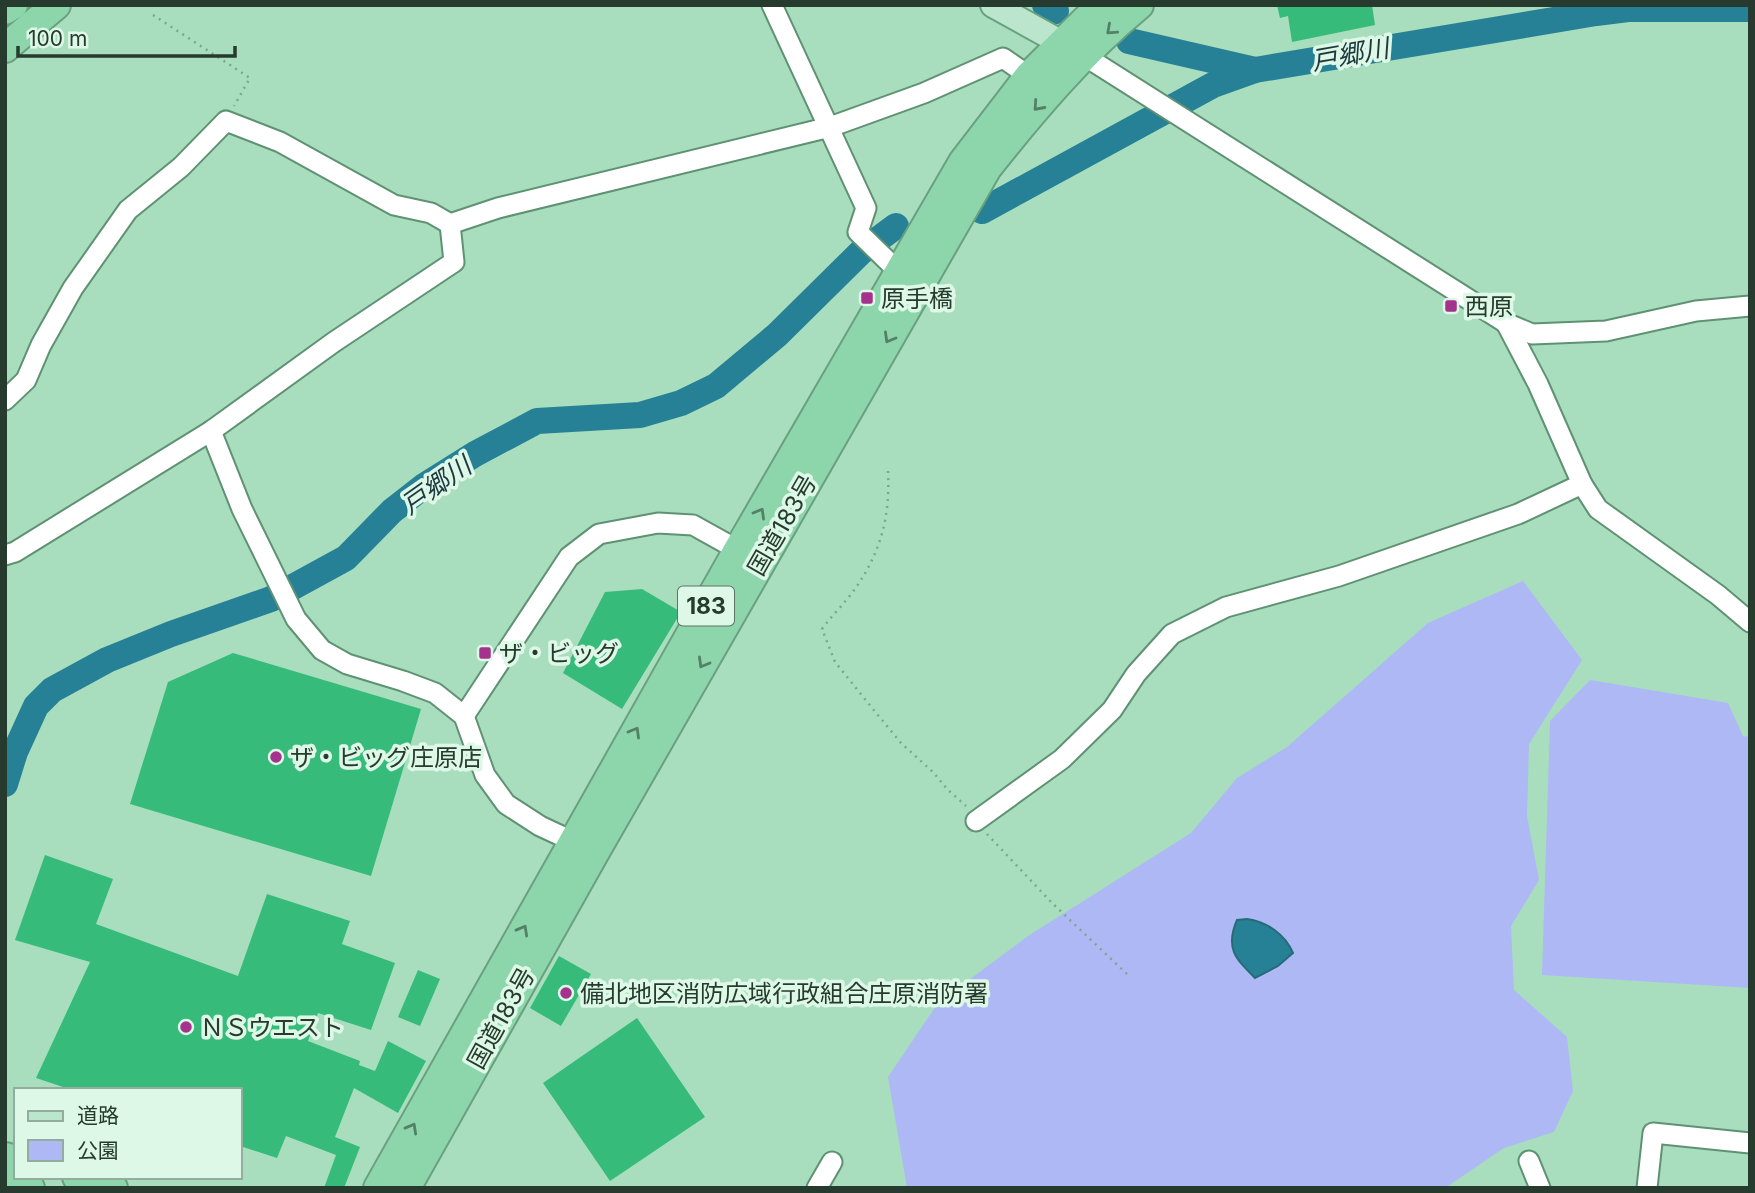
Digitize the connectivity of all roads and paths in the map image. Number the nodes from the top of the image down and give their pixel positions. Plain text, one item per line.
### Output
1 (13, 5) edge
2 (55, 5) edge
3 (772, 5) edge
4 (992, 5) edge
5 (1101, 5) edge
6 (1139, 5) edge
7 (5, 10) edge
8 (153, 15) dead end
9 (5, 40) edge
10 (5, 48) edge
11 (1072, 49) junction
12 (1029, 76) junction
13 (226, 121) junction
14 (830, 127) junction
15 (450, 224) junction
16 (899, 272) junction
17 (1750, 306) edge
18 (1506, 323) junction
19 (5, 400) edge
20 (211, 431) junction
21 (888, 471) dead end
22 (1582, 484) junction
23 (738, 550) junction
24 (5, 555) edge
25 (1750, 622) edge
26 (464, 716) junction
27 (976, 821) junction
28 (584, 846) junction
29 (1128, 975) dead end
30 (1750, 1143) edge
31 (1529, 1161) dead end
32 (832, 1162) dead end
33 (84, 1179) edge
34 (5, 1180) edge
35 (30, 1188) edge
36 (113, 1188) edge
37 (378, 1188) edge
38 (406, 1188) edge
39 (817, 1188) edge
40 (1540, 1188) edge
41 (1647, 1188) edge

1 - 7 highway
2 - 9 highway
2 - 10 highway
3 - 14 street
4 - 11 main road
5 - 11 highway, 国道183号 / 183
6 -> 11 highway, 国道183号 / 183
8 - 13 path
11 - 12 highway, 国道183号 / 183
11 - 18 street
11 -> 28 highway, 国道183号 / 183
12 - 14 street
12 - 16 highway, 国道183号 / 183
13 - 15 street
13 - 19 street
14 - 15 street
14 - 16 street
15 - 20 street
23 -> 16 highway, 国道183号 / 183
17 - 18 street
18 - 22 street
20 - 24 street
20 - 26 street
21 - 27 path
22 - 25 street
22 - 27 street
23 - 26 street
28 -> 23 highway, 国道183号 / 183
26 - 28 street
27 - 29 path
37 -> 28 highway, 国道183号 / 183
28 - 38 highway, 国道183号 / 183
30 - 41 street
31 - 40 street
32 - 39 street
33 - 36 highway
34 - 35 highway

